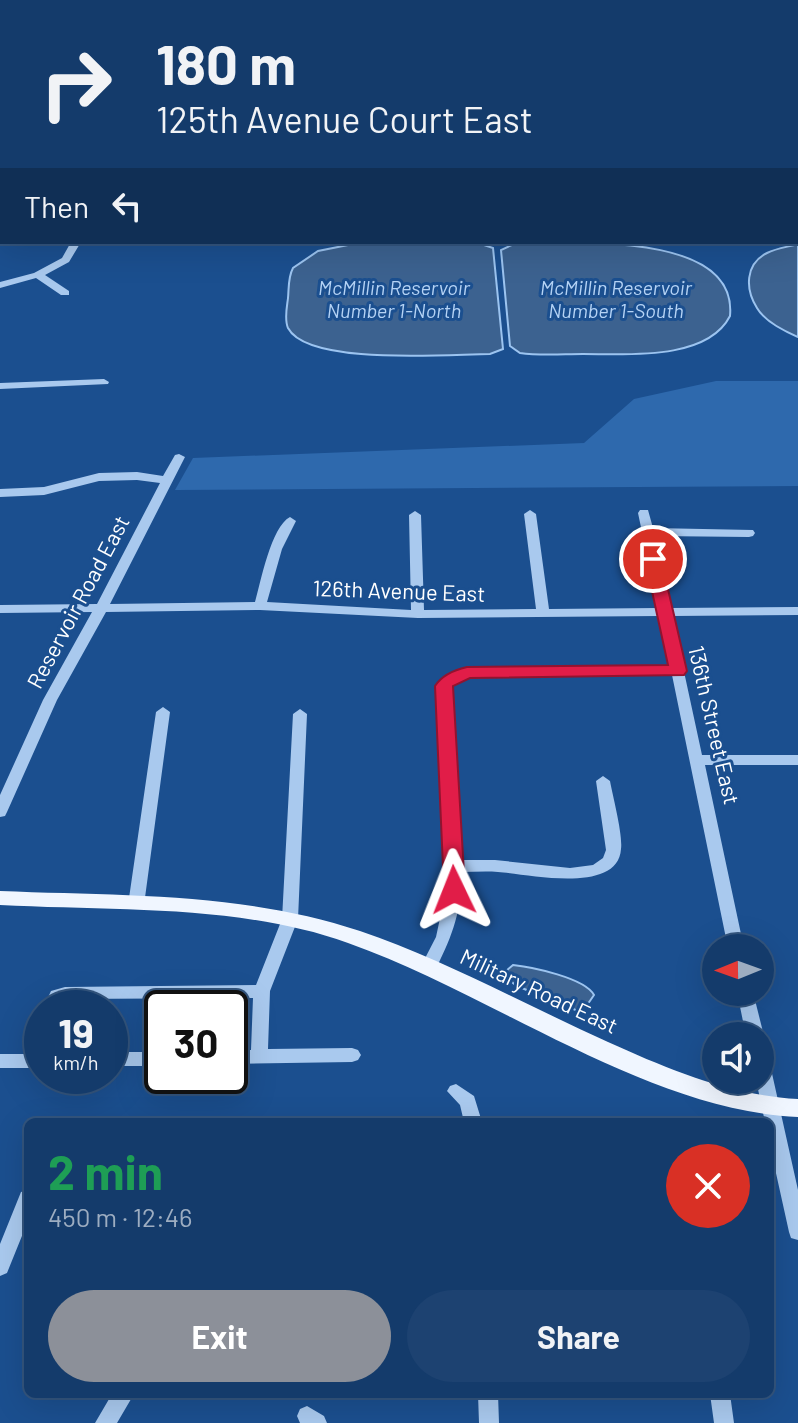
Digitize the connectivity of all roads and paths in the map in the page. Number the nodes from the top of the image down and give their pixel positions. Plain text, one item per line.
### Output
1 (75, 244) edge
2 (38, 275) junction
3 (0, 285) edge
4 (65, 293) dead end
5 (104, 382) dead end
6 (0, 386) edge
7 (179, 457) dead end
8 (167, 480) junction
9 (0, 493) edge
10 (644, 513) dead end
11 (530, 514) dead end
12 (415, 515) dead end
13 (290, 521) dead end
14 (648, 532) junction
15 (749, 533) dead end
16 (260, 606) junction
17 (100, 608) junction
18 (0, 609) edge
19 (798, 611) edge
20 (665, 612) junction
21 (418, 614) junction
22 (543, 614) junction
23 (678, 671) junction
24 (163, 712) dead end
25 (300, 714) dead end
26 (697, 760) junction
27 (798, 760) edge
28 (603, 781) dead end
29 (0, 812) edge
30 (454, 866) junction
31 (0, 898) edge
32 (136, 905) junction
33 (290, 919) junction
34 (733, 934) edge
35 (428, 968) junction
36 (262, 991) junction
37 (128, 992) edge
38 (352, 1055) dead end
39 (248, 1057) edge
40 (259, 1057) junction
41 (24, 1060) edge
42 (0, 1061) edge
43 (456, 1091) dead end
44 (767, 1094) edge
45 (770, 1107) junction
46 (798, 1108) edge
47 (472, 1118) edge
48 (772, 1118) edge
49 (774, 1125) edge
50 (24, 1208) edge
51 (798, 1232) edge
52 (0, 1267) edge
53 (121, 1398) edge
54 (488, 1398) edge
55 (721, 1398) edge
56 (105, 1423) edge
57 (489, 1423) edge
58 (724, 1423) edge

1 - 2 street
2 - 3 street
2 - 4 street
5 - 6 street
7 - 8 street, Reservoir Road East
8 - 9 street
8 - 17 street, Reservoir Road East
10 - 14 street, 136th Street East
11 - 22 street
12 - 21 street
13 - 16 street
14 - 15 street
14 - 20 street, 136th Street East
16 - 17 street, 126th Avenue East
16 - 21 street, 126th Avenue East
17 - 18 street, 126th Avenue East
17 - 29 street, Reservoir Road East
19 - 20 street, 126th Avenue East
20 - 22 street, 126th Avenue East
20 - 23 street, 136th Street East
21 - 22 street, 126th Avenue East
23 - 26 street, 136th Street East
23 - 30 street
24 - 32 street
25 - 33 street
26 - 27 street
26 - 34 street, 136th Street East
28 - 30 street
30 - 35 street
31 - 32 main road, Military Road East
32 - 33 main road, Military Road East
33 - 35 main road, Military Road East
33 - 36 street
35 - 45 main road, Military Road East
36 - 37 street
36 - 40 street
38 - 40 street
39 - 40 street
41 - 42 street
43 - 47 street
44 - 45 street
45 - 46 main road, Military Road East
45 - 48 street
49 - 51 street
50 - 52 street
53 - 56 street
54 - 57 street
55 - 58 street

